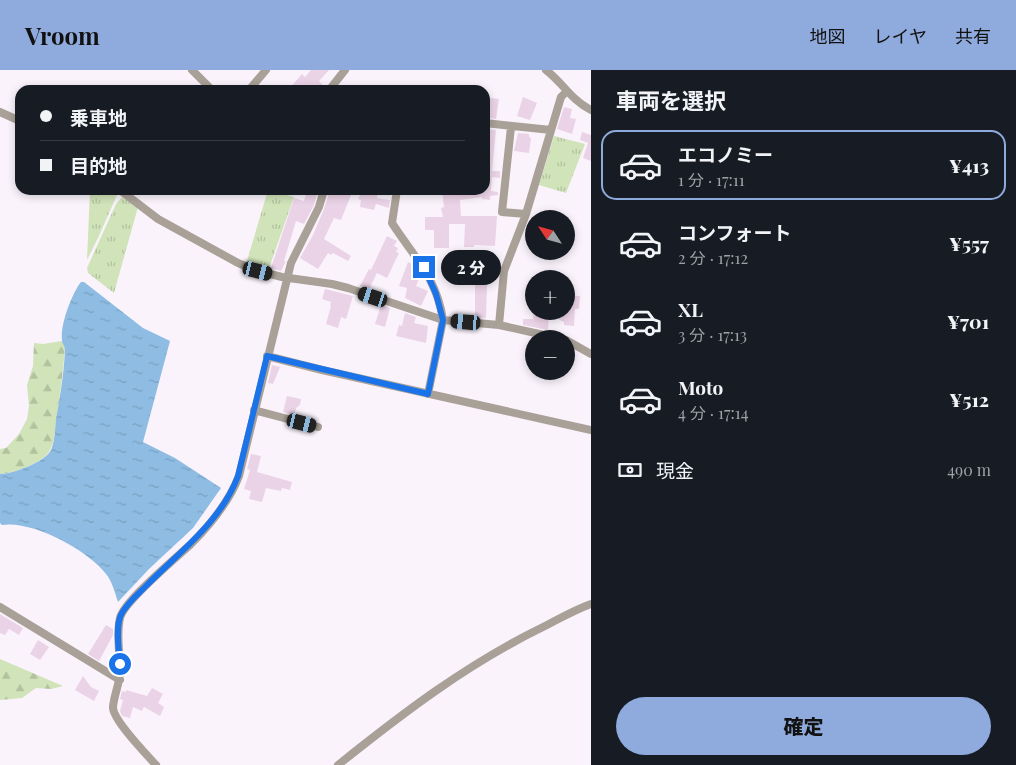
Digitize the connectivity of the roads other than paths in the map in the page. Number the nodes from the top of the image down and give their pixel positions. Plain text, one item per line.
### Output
1 (192, 70) edge
2 (266, 70) edge
3 (344, 70) edge
4 (546, 70) edge
5 (207, 85) edge
6 (253, 85) edge
7 (333, 85) edge
8 (567, 92) junction
9 (591, 110) edge
10 (0, 112) edge
11 (15, 119) edge
12 (490, 125) edge
13 (511, 127) junction
14 (551, 130) junction
15 (127, 195) edge
16 (323, 195) edge
17 (396, 195) edge
18 (527, 210) edge
19 (525, 214) edge
20 (525, 217) edge
21 (288, 277) junction
22 (443, 320) junction
23 (499, 325) junction
24 (525, 331) edge
25 (575, 345) edge
26 (591, 354) edge
27 (267, 356) junction
28 (428, 394) junction
29 (254, 410) junction
30 (318, 427) dead end
31 (591, 430) edge
32 (591, 604) edge
33 (0, 607) edge
34 (120, 680) junction
35 (156, 765) edge
36 (338, 765) edge

1 - 5 street
2 - 6 street
3 - 7 street
4 - 8 street
8 - 9 street
8 - 14 street
10 - 11 street
12 - 13 street
13 - 14 street
13 - 19 street
14 - 18 street
15 - 21 street
16 - 21 street
17 - 22 street
20 - 23 street
21 - 22 street
21 - 27 street
22 - 23 street
22 - 28 street
23 - 24 street
25 - 26 street
27 - 28 street
27 - 29 street
28 - 31 street
29 - 30 street
29 - 34 street
32 - 36 street
33 - 34 street
34 - 35 street

